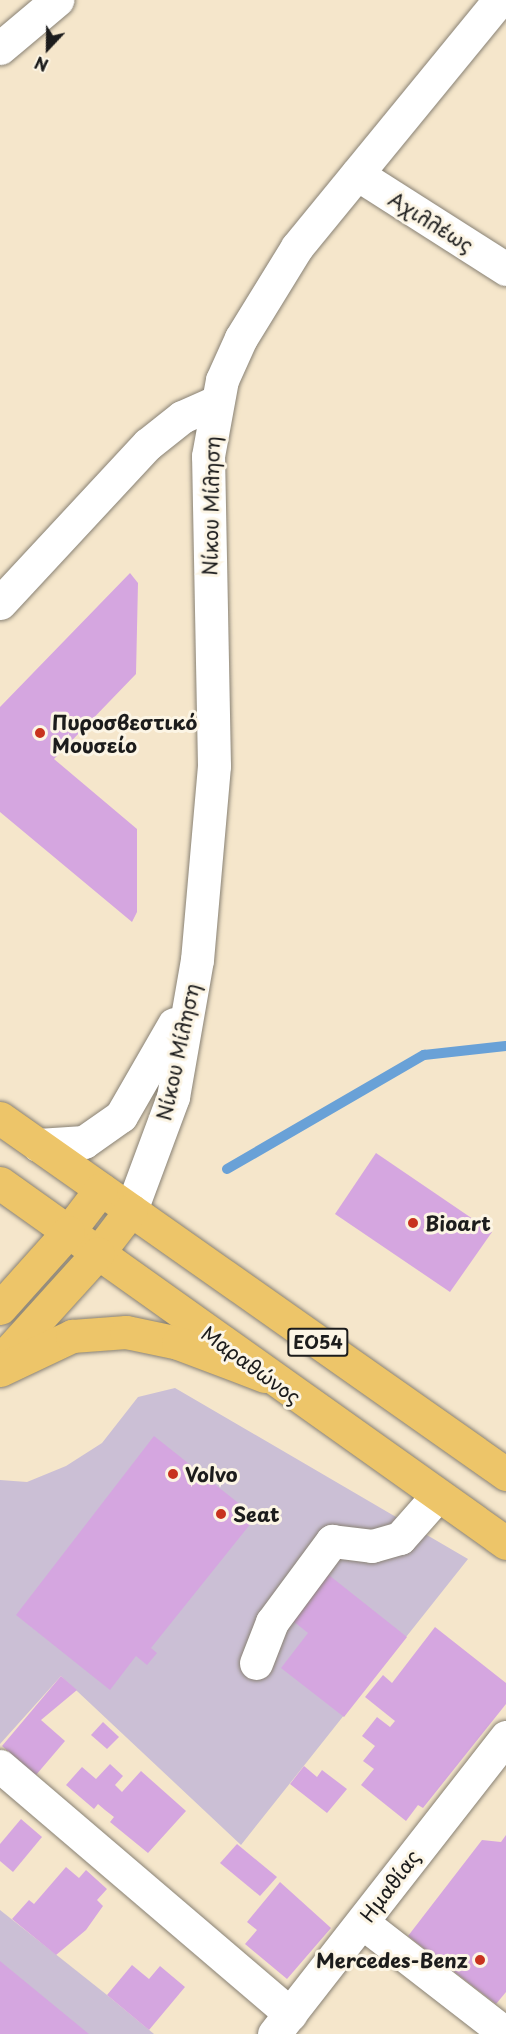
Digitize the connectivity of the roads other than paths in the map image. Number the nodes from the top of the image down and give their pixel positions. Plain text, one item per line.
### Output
1 (57, 0) edge
2 (499, 0) edge
3 (0, 48) edge
4 (357, 174) junction
5 (506, 269) edge
6 (216, 402) junction
7 (0, 603) edge
8 (196, 960) junction
9 (0, 1118) edge
10 (38, 1145) junction
11 (0, 1183) edge
12 (101, 1189) junction
13 (131, 1210) junction
14 (68, 1232) junction
15 (98, 1254) junction
16 (0, 1308) edge
17 (0, 1362) edge
18 (0, 1370) edge
19 (265, 1376) junction
20 (506, 1474) edge
21 (437, 1496) junction
22 (506, 1544) edge
23 (256, 1663) dead end
24 (506, 1737) edge
25 (0, 1766) edge
26 (363, 1923) junction
27 (282, 2024) edge
28 (505, 2033) edge

1 - 3 street
2 - 4 street, Νίκου Μίληση
4 - 5 street, Αχιλλέως
4 - 6 street, Νίκου Μίληση
6 - 7 street
6 - 8 street, Νίκου Μίληση
8 - 10 street, Νίκου Μίληση
8 - 13 street, Νίκου Μίληση
9 - 10 main road, ΕΟ54
10 - 12 main road, ΕΟ54
11 - 14 main road, Μαραθώνος / ΕΟ54
12 - 13 main road, ΕΟ54
12 - 14 main road
13 - 15 main road
13 - 20 main road, ΕΟ54
14 - 15 main road, Μαραθώνος / ΕΟ54
14 - 16 main road
15 - 17 main road
15 - 19 main road, Μαραθώνος / ΕΟ54
18 - 19 main road
19 - 21 main road, Μαραθώνος / ΕΟ54
21 - 22 main road, Μαραθώνος / ΕΟ54
21 - 23 street
24 - 26 street, Ημαθίας
25 - 27 street
26 - 27 street, Ημαθίας
26 - 28 street

